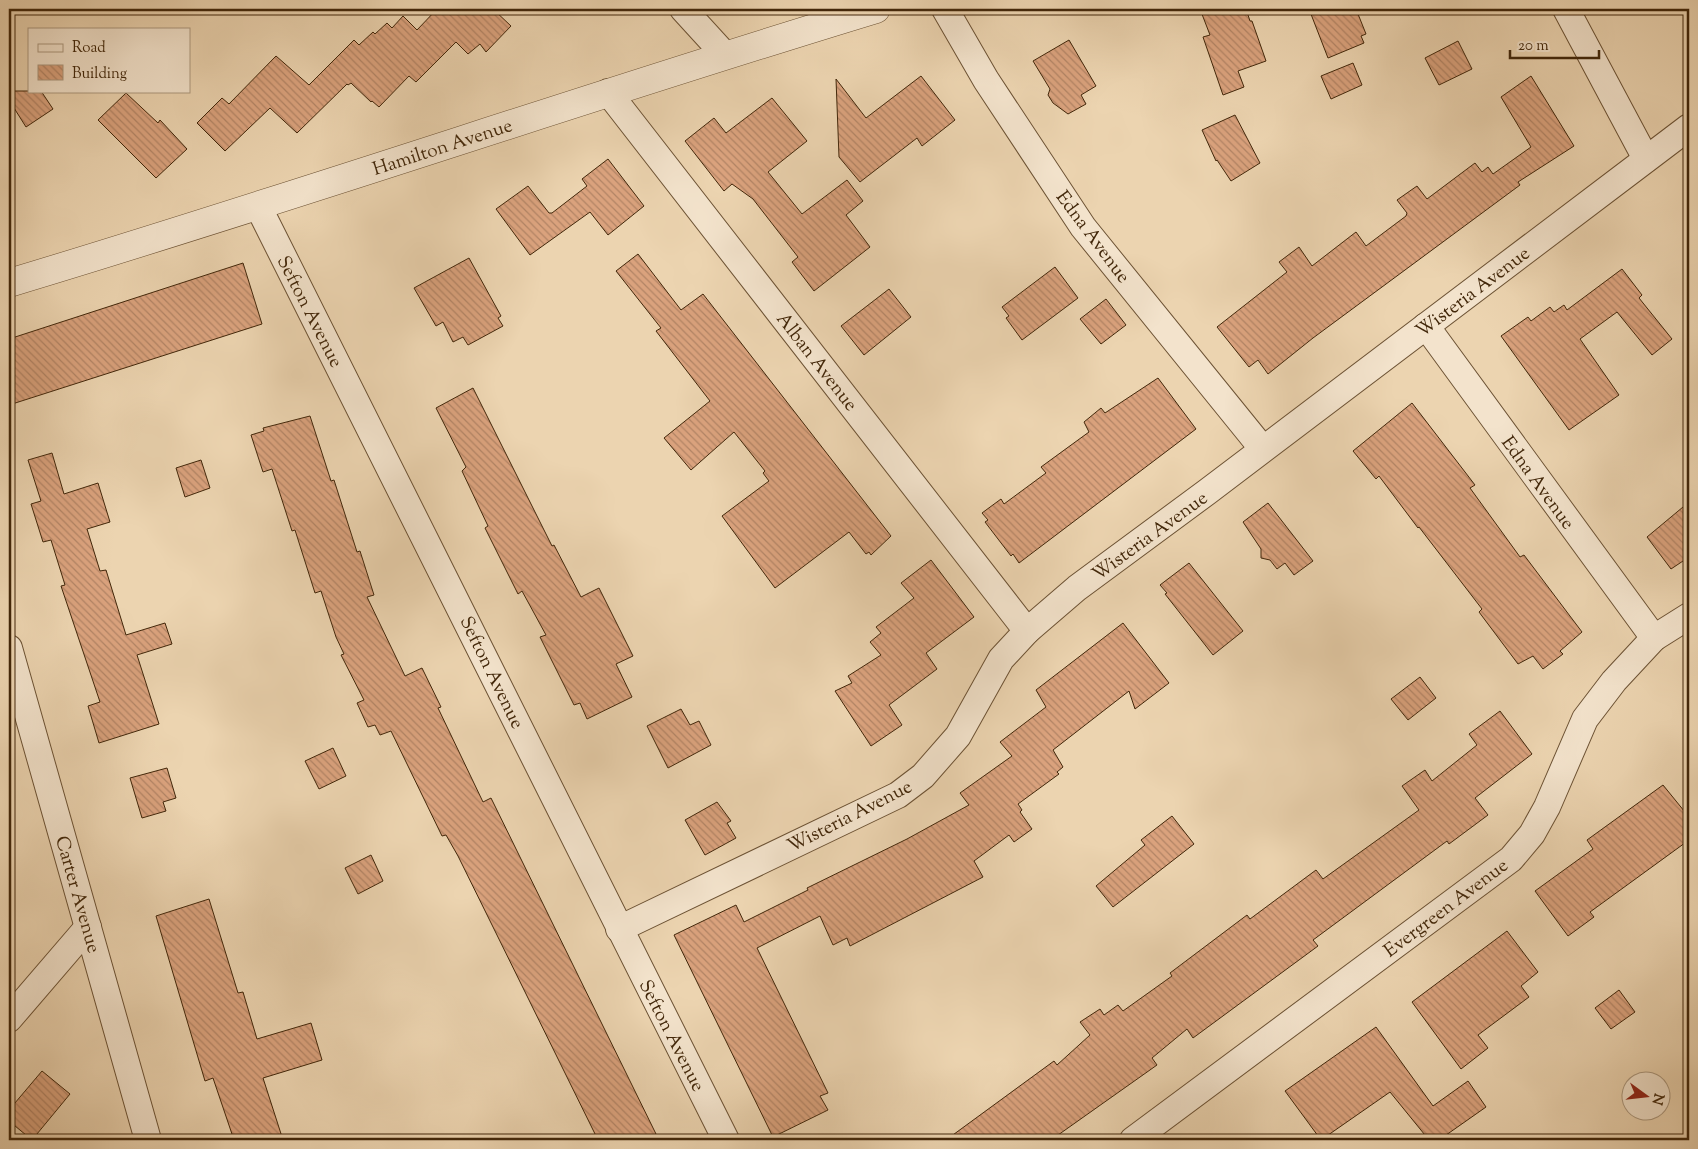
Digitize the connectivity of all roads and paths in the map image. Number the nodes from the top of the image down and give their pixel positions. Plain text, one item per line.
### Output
1 (683, 9) edge
2 (876, 9) edge
3 (945, 9) edge
4 (1566, 9) edge
5 (725, 54) junction
6 (608, 92) junction
7 (1689, 127) edge
8 (1646, 158) junction
9 (258, 206) junction
10 (9, 283) edge
11 (1426, 326) junction
12 (1262, 448) junction
13 (1689, 616) edge
14 (1027, 631) junction
15 (1654, 638) junction
16 (9, 648) edge
17 (88, 927) junction
18 (619, 929) junction
19 (9, 1019) edge
20 (148, 1140) edge
21 (726, 1140) edge
22 (1133, 1140) edge

1 - 5 street
2 - 5 street, Hamilton Avenue
3 - 12 street, Edna Avenue
4 - 8 street
5 - 6 street, Hamilton Avenue
6 - 9 street, Hamilton Avenue
6 - 14 street, Alban Avenue
7 - 8 street, Wisteria Avenue
8 - 11 street, Wisteria Avenue
9 - 10 street, Hamilton Avenue
9 - 18 street, Sefton Avenue
11 - 12 street, Wisteria Avenue
11 - 15 street, Edna Avenue
12 - 14 street, Wisteria Avenue
13 - 15 street, Evergreen Avenue
14 - 18 street, Wisteria Avenue
15 - 22 street, Evergreen Avenue
16 - 17 street, Carter Avenue
17 - 19 street
17 - 20 street, Carter Avenue
18 - 21 street, Sefton Avenue

